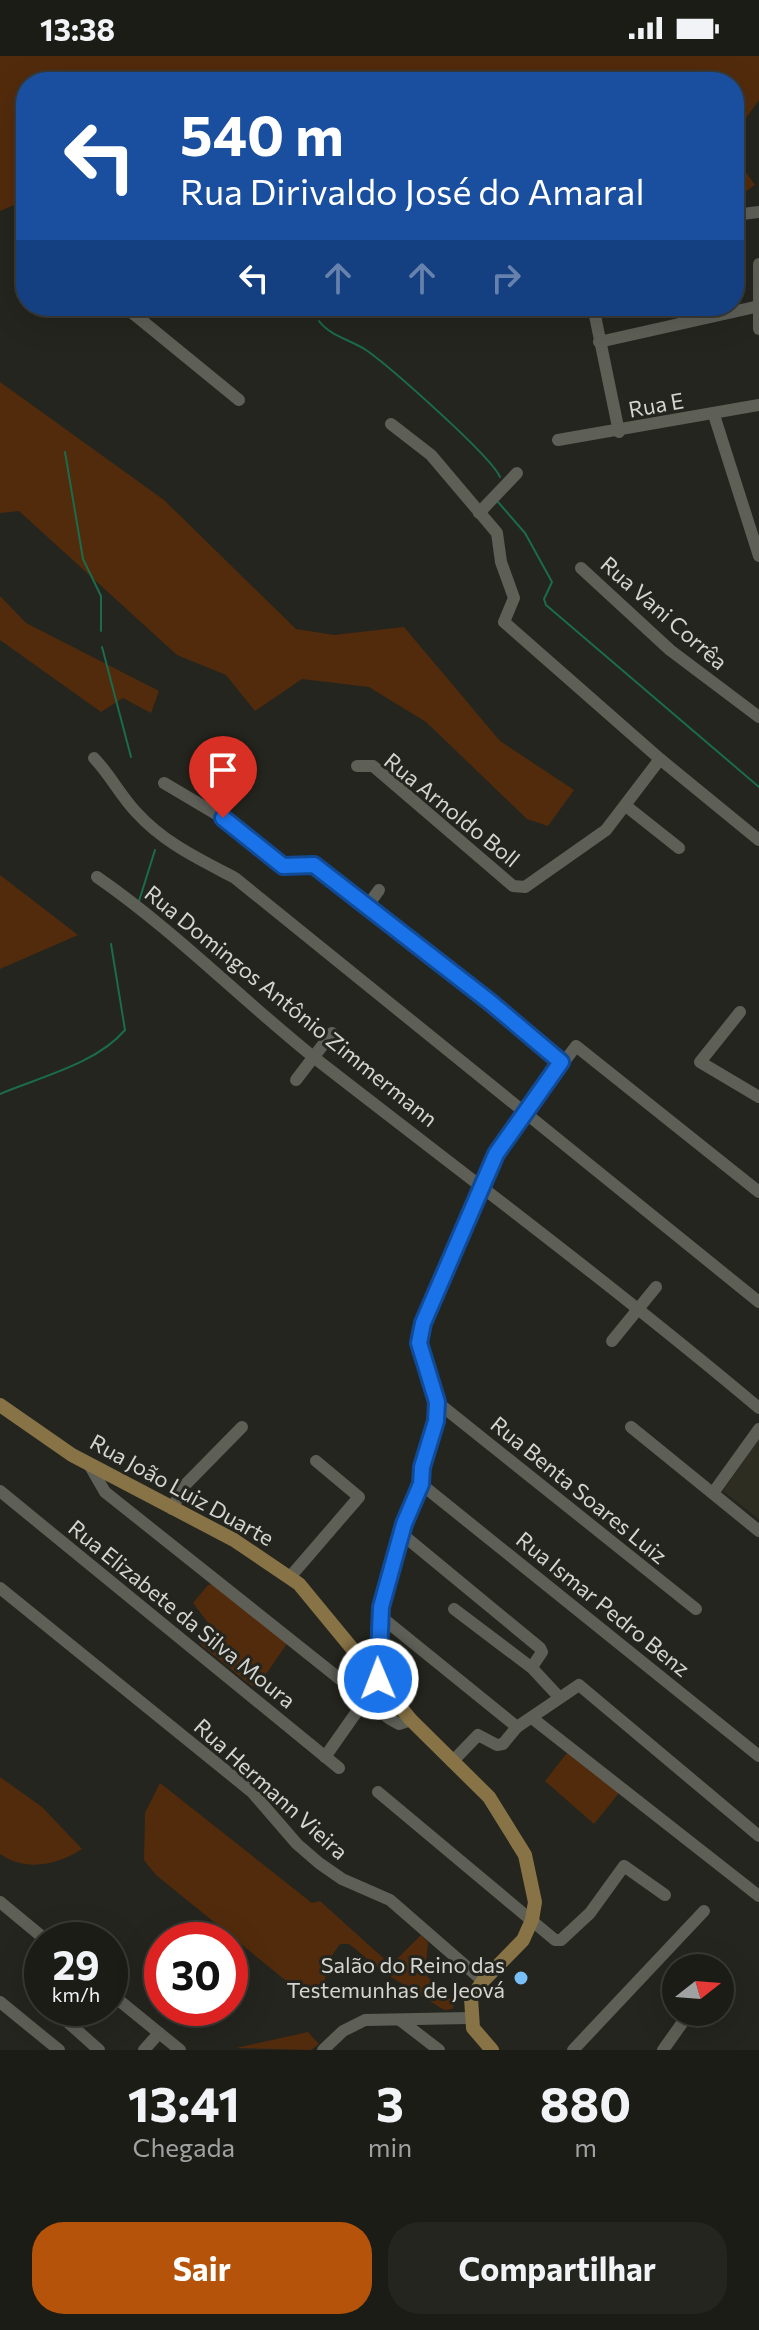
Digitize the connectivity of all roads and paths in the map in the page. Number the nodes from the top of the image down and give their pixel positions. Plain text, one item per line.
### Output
1 (759, 264) edge
2 (758, 306) edge
3 (136, 316) edge
4 (595, 316) edge
5 (714, 316) edge
6 (759, 329) edge
7 (599, 342) junction
8 (239, 400) dead end
9 (759, 405) edge
10 (714, 415) junction
11 (391, 424) dead end
12 (619, 432) junction
13 (558, 440) dead end
14 (517, 473) dead end
15 (479, 513) junction
16 (759, 556) edge
17 (581, 568) dead end
18 (759, 717) edge
19 (94, 758) dead end
20 (660, 759) junction
21 (357, 766) dead end
22 (164, 783) dead end
23 (626, 806) junction
24 (759, 840) edge
25 (679, 848) dead end
26 (97, 877) dead end
27 (379, 890) dead end
28 (366, 908) junction
29 (740, 1012) dead end
30 (332, 1033) dead end
31 (314, 1056) junction
32 (561, 1062) junction
33 (296, 1080) dead end
34 (759, 1097) edge
35 (522, 1114) junction
36 (483, 1187) junction
37 (759, 1192) edge
38 (656, 1287) dead end
39 (759, 1302) edge
40 (638, 1307) junction
41 (612, 1341) dead end
42 (437, 1402) junction
43 (0, 1405) edge
44 (759, 1408) edge
45 (242, 1427) dead end
46 (631, 1427) dead end
47 (759, 1429) edge
48 (316, 1461) dead end
49 (90, 1466) junction
50 (421, 1484) junction
51 (0, 1491) edge
52 (713, 1493) junction
53 (172, 1509) junction
54 (759, 1531) edge
55 (403, 1535) junction
56 (290, 1577) junction
57 (0, 1588) edge
58 (454, 1609) dead end
59 (696, 1609) dead end
60 (380, 1616) junction
61 (532, 1667) junction
62 (378, 1679) junction
63 (559, 1697) junction
64 (365, 1700) junction
65 (532, 1718) junction
66 (411, 1720) junction
67 (517, 1727) junction
68 (759, 1756) edge
69 (325, 1757) junction
70 (452, 1762) junction
71 (339, 1768) dead end
72 (378, 1792) dead end
73 (759, 1836) edge
74 (665, 1895) dead end
75 (759, 1896) edge
76 (0, 1902) edge
77 (704, 1911) dead end
78 (532, 1920) junction
79 (24, 1922) edge
80 (483, 1981) junction
81 (0, 2002) edge
82 (128, 2008) edge
83 (469, 2018) junction
84 (399, 2019) junction
85 (72, 2026) edge
86 (680, 2026) edge
87 (159, 2033) junction
88 (59, 2050) edge
89 (99, 2050) edge
90 (144, 2050) edge
91 (180, 2050) edge
92 (323, 2050) edge
93 (439, 2050) edge
94 (492, 2050) edge
95 (573, 2050) edge
96 (663, 2050) edge

1 - 2 street
2 - 6 street
3 - 8 street
4 - 7 street
5 - 7 street
7 - 12 street
9 - 10 street, Rua E
10 - 12 street, Rua E
10 - 16 street
11 - 15 street
12 - 13 street, Rua E
14 - 15 street
15 - 20 street
17 - 18 street, Rua Vani Corrêa
19 - 35 street
20 - 23 street, Rua Arnoldo Boll
20 - 24 street
21 - 23 street, Rua Arnoldo Boll
22 - 28 street
23 - 25 street
26 - 31 street, Rua Domingos Antônio Zimmermann
27 - 28 street
28 - 32 street
29 - 34 street
30 - 31 street
31 - 33 street
31 - 36 street, Rua Domingos Antônio Zimmermann
32 - 35 street
32 - 37 street
35 - 36 street
35 - 39 street
36 - 40 street, Rua Domingos Antônio Zimmermann
36 - 42 street
38 - 40 street
40 - 41 street
40 - 44 street, Rua Domingos Antônio Zimmermann
42 - 50 street
42 - 59 street, Rua Benta Soares Luiz
43 - 49 main road, Rua João Luiz Duarte
45 - 53 street
46 - 52 street
47 - 52 street
48 - 56 street
49 - 53 main road, Rua João Luiz Duarte
49 - 64 street
50 - 55 street
50 - 68 street, Rua Ismar Pedro Benz
51 - 69 street, Rua Elizabete da Silva Moura
52 - 54 street
53 - 56 main road, Rua João Luiz Duarte
55 - 60 street
55 - 61 street
56 - 62 main road, Rua João Luiz Duarte
57 - 80 street, Rua Hermann Vieira
58 - 61 street
60 - 62 street
60 - 67 street
61 - 63 street
62 - 66 main road, Rua João Luiz Duarte
63 - 65 street
63 - 73 street
64 - 66 street
64 - 69 street
65 - 67 street
65 - 75 street
66 - 70 main road, Rua João Luiz Duarte
67 - 70 street
69 - 71 street, Rua Elizabete da Silva Moura
70 - 78 main road, Rua João Luiz Duarte
72 - 78 street
74 - 78 street
76 - 79 street
77 - 95 street
78 - 80 main road
80 - 83 main road
81 - 88 street
82 - 87 street
83 - 84 street
83 - 94 main road
84 - 92 street
84 - 93 street
85 - 89 street
86 - 96 street
87 - 90 street
87 - 91 street

